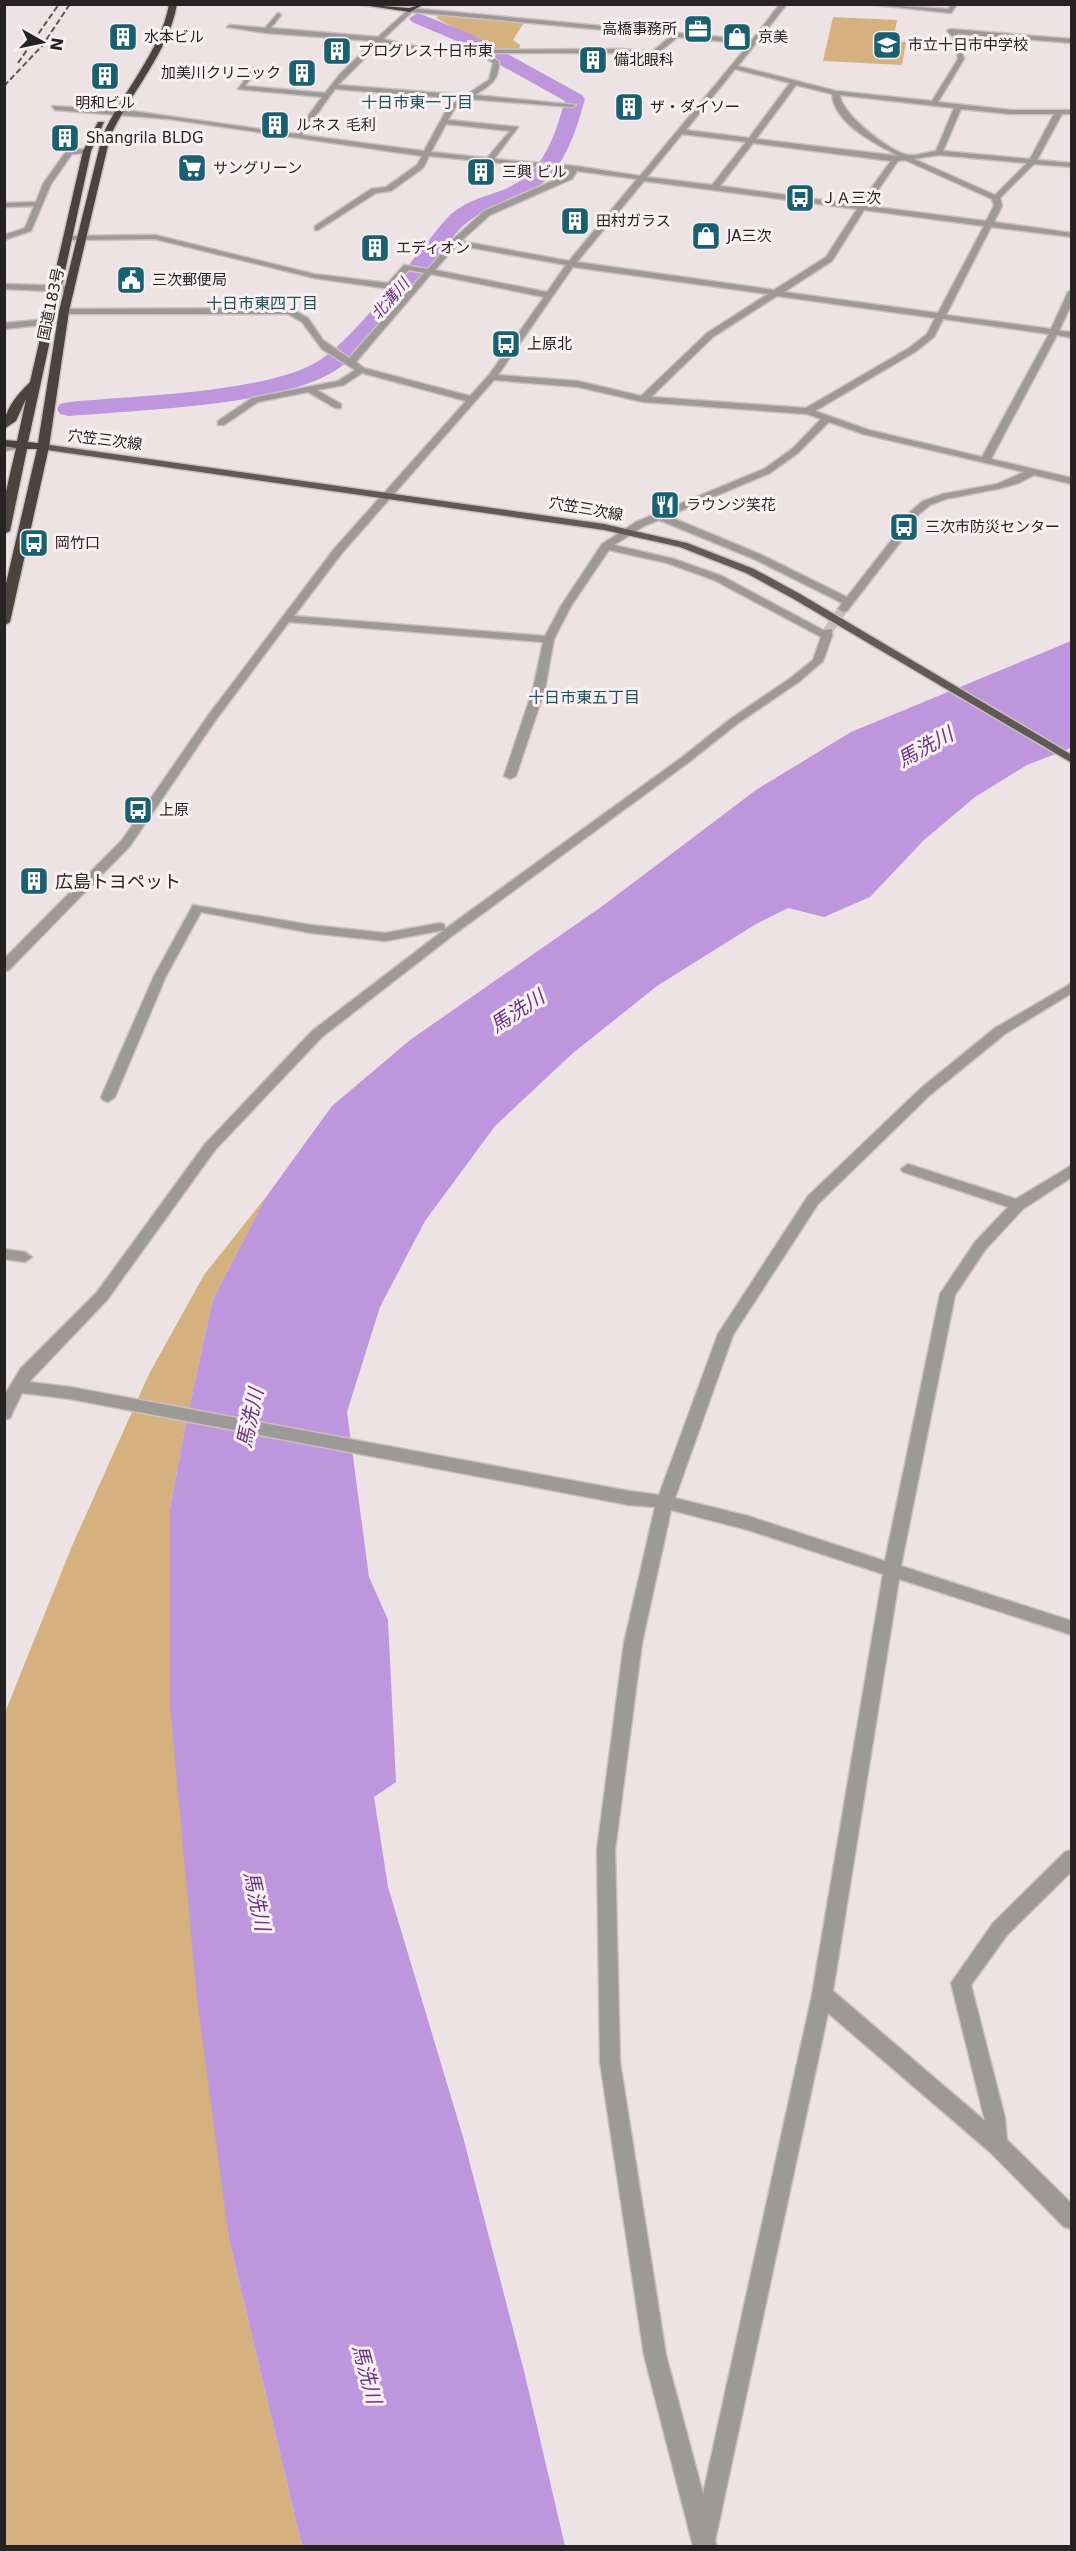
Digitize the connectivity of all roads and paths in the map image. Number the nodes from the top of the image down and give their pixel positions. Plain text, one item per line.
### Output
1 (360, 4) edge
2 (420, 4) edge
3 (784, 4) edge
4 (871, 4) edge
5 (954, 4) edge
6 (172, 6) edge
7 (410, 10) junction
8 (278, 15) dead end
9 (162, 17) dead end
10 (230, 27) dead end
11 (266, 31) junction
12 (676, 34) junction
13 (151, 38) dead end
14 (378, 40) junction
15 (1071, 41) edge
16 (754, 42) junction
17 (425, 50) dead end
18 (734, 67) junction
19 (255, 69) dead end
20 (795, 82) junction
21 (335, 87) junction
22 (836, 93) junction
23 (327, 95) junction
24 (466, 97) junction
25 (934, 103) junction
26 (572, 105) dead end
27 (958, 107) junction
28 (55, 108) dead end
29 (113, 110) junction
30 (1071, 112) edge
31 (1058, 114) junction
32 (444, 122) junction
33 (680, 131) junction
34 (296, 137) junction
35 (751, 140) junction
36 (87, 151) junction
37 (939, 153) junction
38 (428, 155) junction
39 (905, 156) junction
40 (896, 159) junction
41 (489, 160) junction
42 (1034, 161) junction
43 (1071, 165) edge
44 (575, 168) junction
45 (640, 178) junction
46 (715, 188) junction
47 (996, 198) junction
48 (38, 204) junction
49 (4, 205) edge
50 (861, 208) junction
51 (990, 224) junction
52 (318, 228) dead end
53 (1071, 235) edge
54 (4, 238) edge
55 (68, 238) junction
56 (82, 238) junction
57 (455, 242) junction
58 (571, 264) junction
59 (432, 272) junction
60 (4, 286) edge
61 (70, 289) junction
62 (54, 291) junction
63 (1071, 292) edge
64 (778, 293) junction
65 (549, 295) junction
66 (64, 311) junction
67 (940, 316) junction
68 (48, 322) junction
69 (4, 326) edge
70 (1054, 333) junction
71 (1071, 335) edge
72 (352, 362) junction
73 (361, 370) junction
74 (492, 377) junction
75 (36, 381) junction
76 (310, 390) junction
77 (643, 399) junction
78 (473, 400) junction
79 (338, 406) dead end
80 (808, 411) junction
81 (10, 413) edge
82 (827, 418) junction
83 (221, 423) dead end
84 (4, 426) edge
85 (4, 444) edge
86 (23, 445) junction
87 (43, 447) junction
88 (4, 448) edge
89 (985, 461) junction
90 (1030, 473) junction
91 (1071, 481) edge
92 (388, 495) junction
93 (659, 516) junction
94 (4, 531) edge
95 (626, 531) junction
96 (606, 546) junction
97 (286, 619) junction
98 (4, 622) edge
99 (549, 639) junction
100 (1071, 760) edge
101 (510, 776) dead end
102 (440, 927) dead end
103 (4, 967) edge
104 (1071, 987) edge
105 (108, 1096) dead end
106 (908, 1169) dead end
107 (1071, 1170) edge
108 (1018, 1205) junction
109 (4, 1254) edge
110 (25, 1257) dead end
111 (17, 1386) junction
112 (4, 1414) edge
113 (665, 1502) junction
114 (892, 1570) junction
115 (1071, 1628) edge
116 (1071, 1858) edge
117 (822, 1995) junction
118 (997, 2145) junction
119 (1071, 2219) edge
120 (705, 2544) edge

1 - 7 highway
2 - 7 highway
3 - 16 street
4 - 5 street
6 - 9 highway, 国道183号
6 - 29 highway, 国道183号
7 - 12 street
7 - 14 street
8 - 11 street
10 - 11 street
11 - 14 street
12 - 16 street
12 - 24 street
13 - 29 highway, 国道183号
14 - 17 street
14 - 21 street
15 - 25 street
16 - 18 street
18 - 20 street
18 - 33 street
19 - 23 street
20 - 22 street
20 - 35 street
21 - 23 street
21 - 24 street
22 - 25 street
22 - 39 street
23 - 34 street
24 - 26 street
24 - 32 street
25 - 27 street
27 - 31 street
27 - 37 street
28 - 29 street
29 - 34 street
29 - 36 highway, 国道183号
29 - 56 highway, 国道183号
30 - 31 street
31 - 42 street
32 - 38 street
32 - 41 street
33 - 35 street
33 - 45 street
34 - 38 street
35 - 40 street
35 - 46 street
36 - 48 street
36 - 55 highway, 国道183号
37 - 39 street
37 - 42 street
38 - 41 street
38 - 52 street
39 - 40 street
39 - 47 street
40 - 50 street
41 - 44 street
42 - 43 street
42 - 47 street
44 - 45 street
44 - 57 street
45 - 46 street
45 - 58 street
46 - 50 street
47 - 51 street
48 - 49 street
48 - 54 street
50 - 51 street
50 - 64 street
51 - 53 street
51 - 67 street
55 - 56 street
55 - 62 highway, 国道183号
56 - 59 street
56 - 61 highway, 国道183号
57 - 58 street
57 - 59 street
58 - 64 street
58 - 65 street
59 - 65 street
59 - 72 street
60 - 62 street
61 - 62 street
61 - 66 highway, 国道183号
62 - 68 highway, 国道183号
63 - 70 street
64 - 67 street
64 - 77 street
65 - 74 street
66 - 72 street
66 - 87 highway, 国道183号
67 - 70 street
67 - 80 street
68 - 69 street
68 - 75 highway, 国道183号
70 - 71 street
70 - 89 street
72 - 73 street
73 - 76 street
73 - 78 street
74 - 77 street
74 - 78 street
75 - 81 highway
75 - 86 highway, 国道183号
76 - 79 street
76 - 83 street
77 - 80 street
78 - 92 street
80 - 82 street
81 - 84 highway
82 - 89 street
82 - 93 street
85 - 86 highway
86 - 87 highway
86 - 88 street
86 - 94 highway, 国道183号
87 - 92 main road, 穴笠三次線
87 - 98 highway, 国道183号
89 - 90 street
90 - 91 street
90 - 93 street
92 - 95 main road, 穴笠三次線
92 - 97 street
93 - 95 street
95 - 96 street
95 - 100 main road, 穴笠三次線
96 - 99 street
96 - 111 street
97 - 99 street
97 - 103 street
99 - 101 street
102 - 105 street
104 - 113 street
106 - 108 street
107 - 108 street
108 - 114 street
109 - 110 street
111 - 112 street
111 - 113 street
113 - 114 street
113 - 120 street
114 - 115 street
114 - 117 street
116 - 118 street
117 - 118 street
117 - 120 street
118 - 119 street

